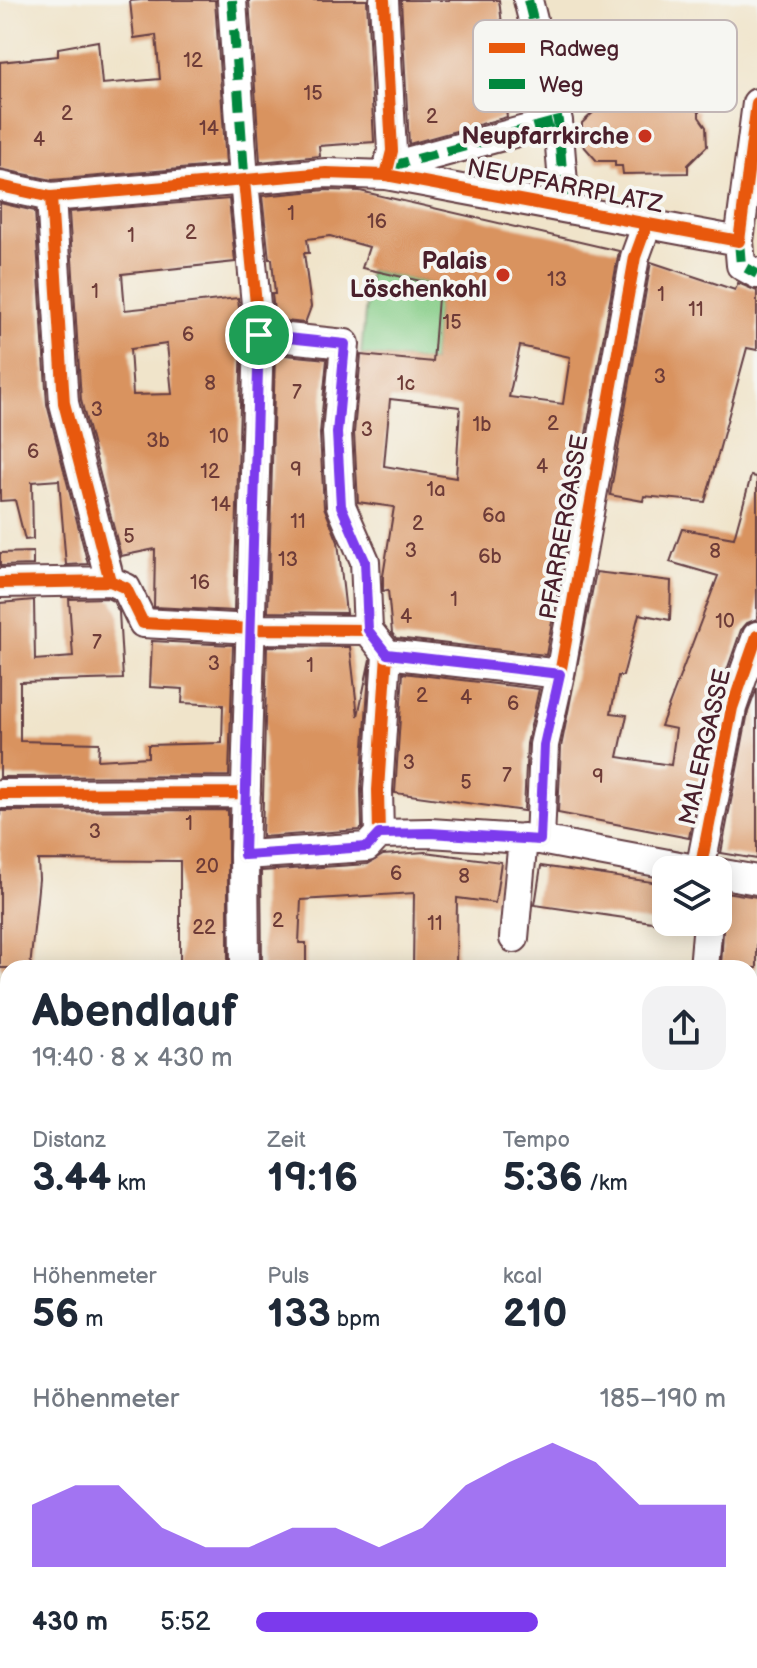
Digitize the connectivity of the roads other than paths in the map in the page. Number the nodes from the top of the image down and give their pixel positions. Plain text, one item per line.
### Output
1 (232, 0) edge
2 (384, 0) edge
3 (528, 0) edge
4 (533, 20) edge
5 (757, 103) edge
6 (556, 112) edge
7 (558, 121) junction
8 (387, 171) junction
9 (244, 181) junction
10 (0, 186) edge
11 (51, 197) junction
12 (565, 208) junction
13 (647, 224) junction
14 (739, 241) junction
15 (757, 274) edge
16 (259, 335) junction
17 (110, 581) junction
18 (0, 583) edge
19 (252, 629) junction
20 (368, 630) junction
21 (757, 636) edge
22 (387, 654) junction
23 (560, 674) junction
24 (246, 793) junction
25 (0, 794) edge
26 (379, 834) junction
27 (532, 839) junction
28 (244, 855) junction
29 (703, 856) edge
30 (652, 861) edge
31 (732, 876) edge
32 (757, 880) edge
33 (707, 936) edge
34 (514, 938) dead end
35 (245, 960) edge
36 (705, 960) edge

1 - 9 street
2 - 8 street
3 - 4 street, NEUPFARRPLATZ
5 - 14 street
6 - 7 street, NEUPFARRPLATZ
7 - 8 street, NEUPFARRPLATZ
7 - 12 street, NEUPFARRPLATZ
8 - 9 street, NEUPFARRPLATZ
8 - 12 street, NEUPFARRPLATZ
9 - 11 street, NEUPFARRPLATZ
9 - 16 street
10 - 11 street, NEUPFARRPLATZ
11 - 17 street
12 - 13 street, NEUPFARRPLATZ
13 - 14 street, NEUPFARRPLATZ
13 - 23 street, PFARRERGASSE
14 - 15 street
16 - 19 street
16 - 20 street
17 - 18 street
17 - 19 street
19 - 20 street
19 - 24 street
20 - 22 street
21 - 29 street, MALERGASSE
22 - 23 street
22 - 26 street
23 - 27 street, PFARRERGASSE
24 - 25 street
24 - 28 street
26 - 27 street
26 - 28 street
27 - 30 street
27 - 34 street, PFARRERGASSE
28 - 35 street
31 - 32 street
33 - 36 street

